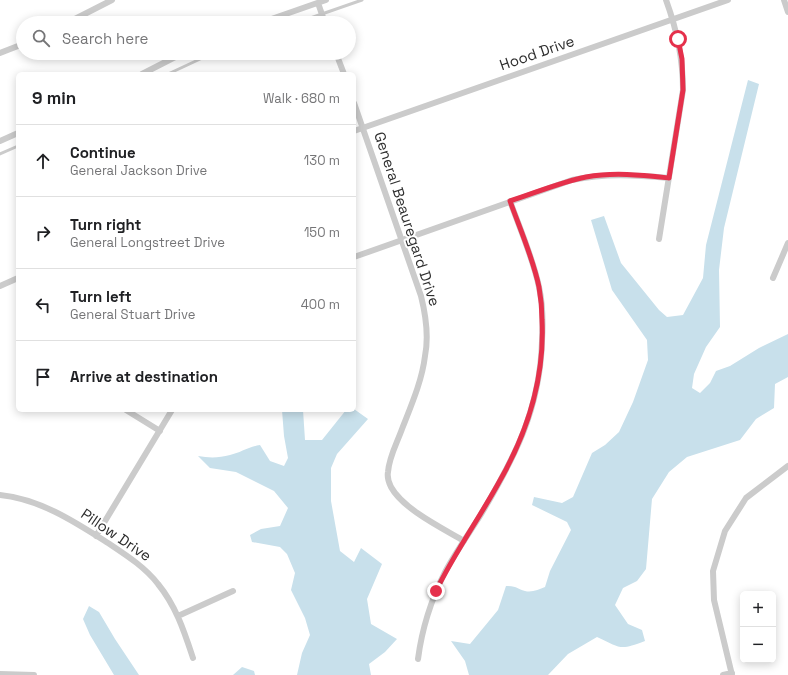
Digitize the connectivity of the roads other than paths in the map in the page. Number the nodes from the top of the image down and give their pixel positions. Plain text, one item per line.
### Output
1 (112, 0) edge
2 (326, 0) edge
3 (362, 0) edge
4 (666, 0) edge
5 (728, 0) edge
6 (784, 0) edge
7 (318, 3) junction
8 (788, 12) edge
9 (322, 14) junction
10 (81, 16) edge
11 (280, 16) edge
12 (316, 16) edge
13 (673, 20) junction
14 (16, 47) edge
15 (0, 53) edge
16 (169, 60) edge
17 (198, 60) edge
18 (339, 60) edge
19 (146, 72) edge
20 (172, 72) edge
21 (343, 72) edge
22 (356, 109) edge
23 (363, 128) junction
24 (356, 130) edge
25 (16, 134) edge
26 (0, 141) edge
27 (16, 147) edge
28 (0, 154) edge
29 (669, 178) junction
30 (510, 201) junction
31 (659, 239) dead end
32 (402, 240) junction
33 (788, 243) edge
34 (356, 255) edge
35 (773, 278) dead end
36 (16, 279) edge
37 (0, 286) edge
38 (129, 412) edge
39 (171, 412) edge
40 (160, 431) junction
41 (788, 466) edge
42 (0, 495) edge
43 (96, 536) junction
44 (464, 541) junction
45 (233, 591) dead end
46 (178, 616) junction
47 (193, 658) dead end
48 (418, 659) dead end
49 (0, 674) edge
50 (732, 674) edge
51 (34, 675) edge
52 (723, 675) edge

1 - 10 street
2 - 7 street
3 - 9 lane
4 - 13 street
5 - 13 street, Hood Drive
6 - 8 street
7 - 9 street
7 - 11 street
9 - 12 lane
13 - 23 street, Hood Drive
13 - 29 street
14 - 15 street
16 - 19 street
17 - 20 lane
18 - 21 street
22 - 23 street, General Beauregard Drive
23 - 24 street, Hood Drive
23 - 32 street, General Beauregard Drive
25 - 26 street
27 - 28 lane
29 - 30 street
29 - 31 street
30 - 32 street
30 - 44 street
32 - 34 street
32 - 44 street, General Beauregard Drive
33 - 35 street
36 - 37 street
38 - 40 street
39 - 40 street
40 - 43 street
41 - 50 street
42 - 43 street, Pillow Drive
43 - 46 street, Pillow Drive
44 - 48 street
45 - 46 street
46 - 47 street, Pillow Drive
49 - 51 street
50 - 52 street

